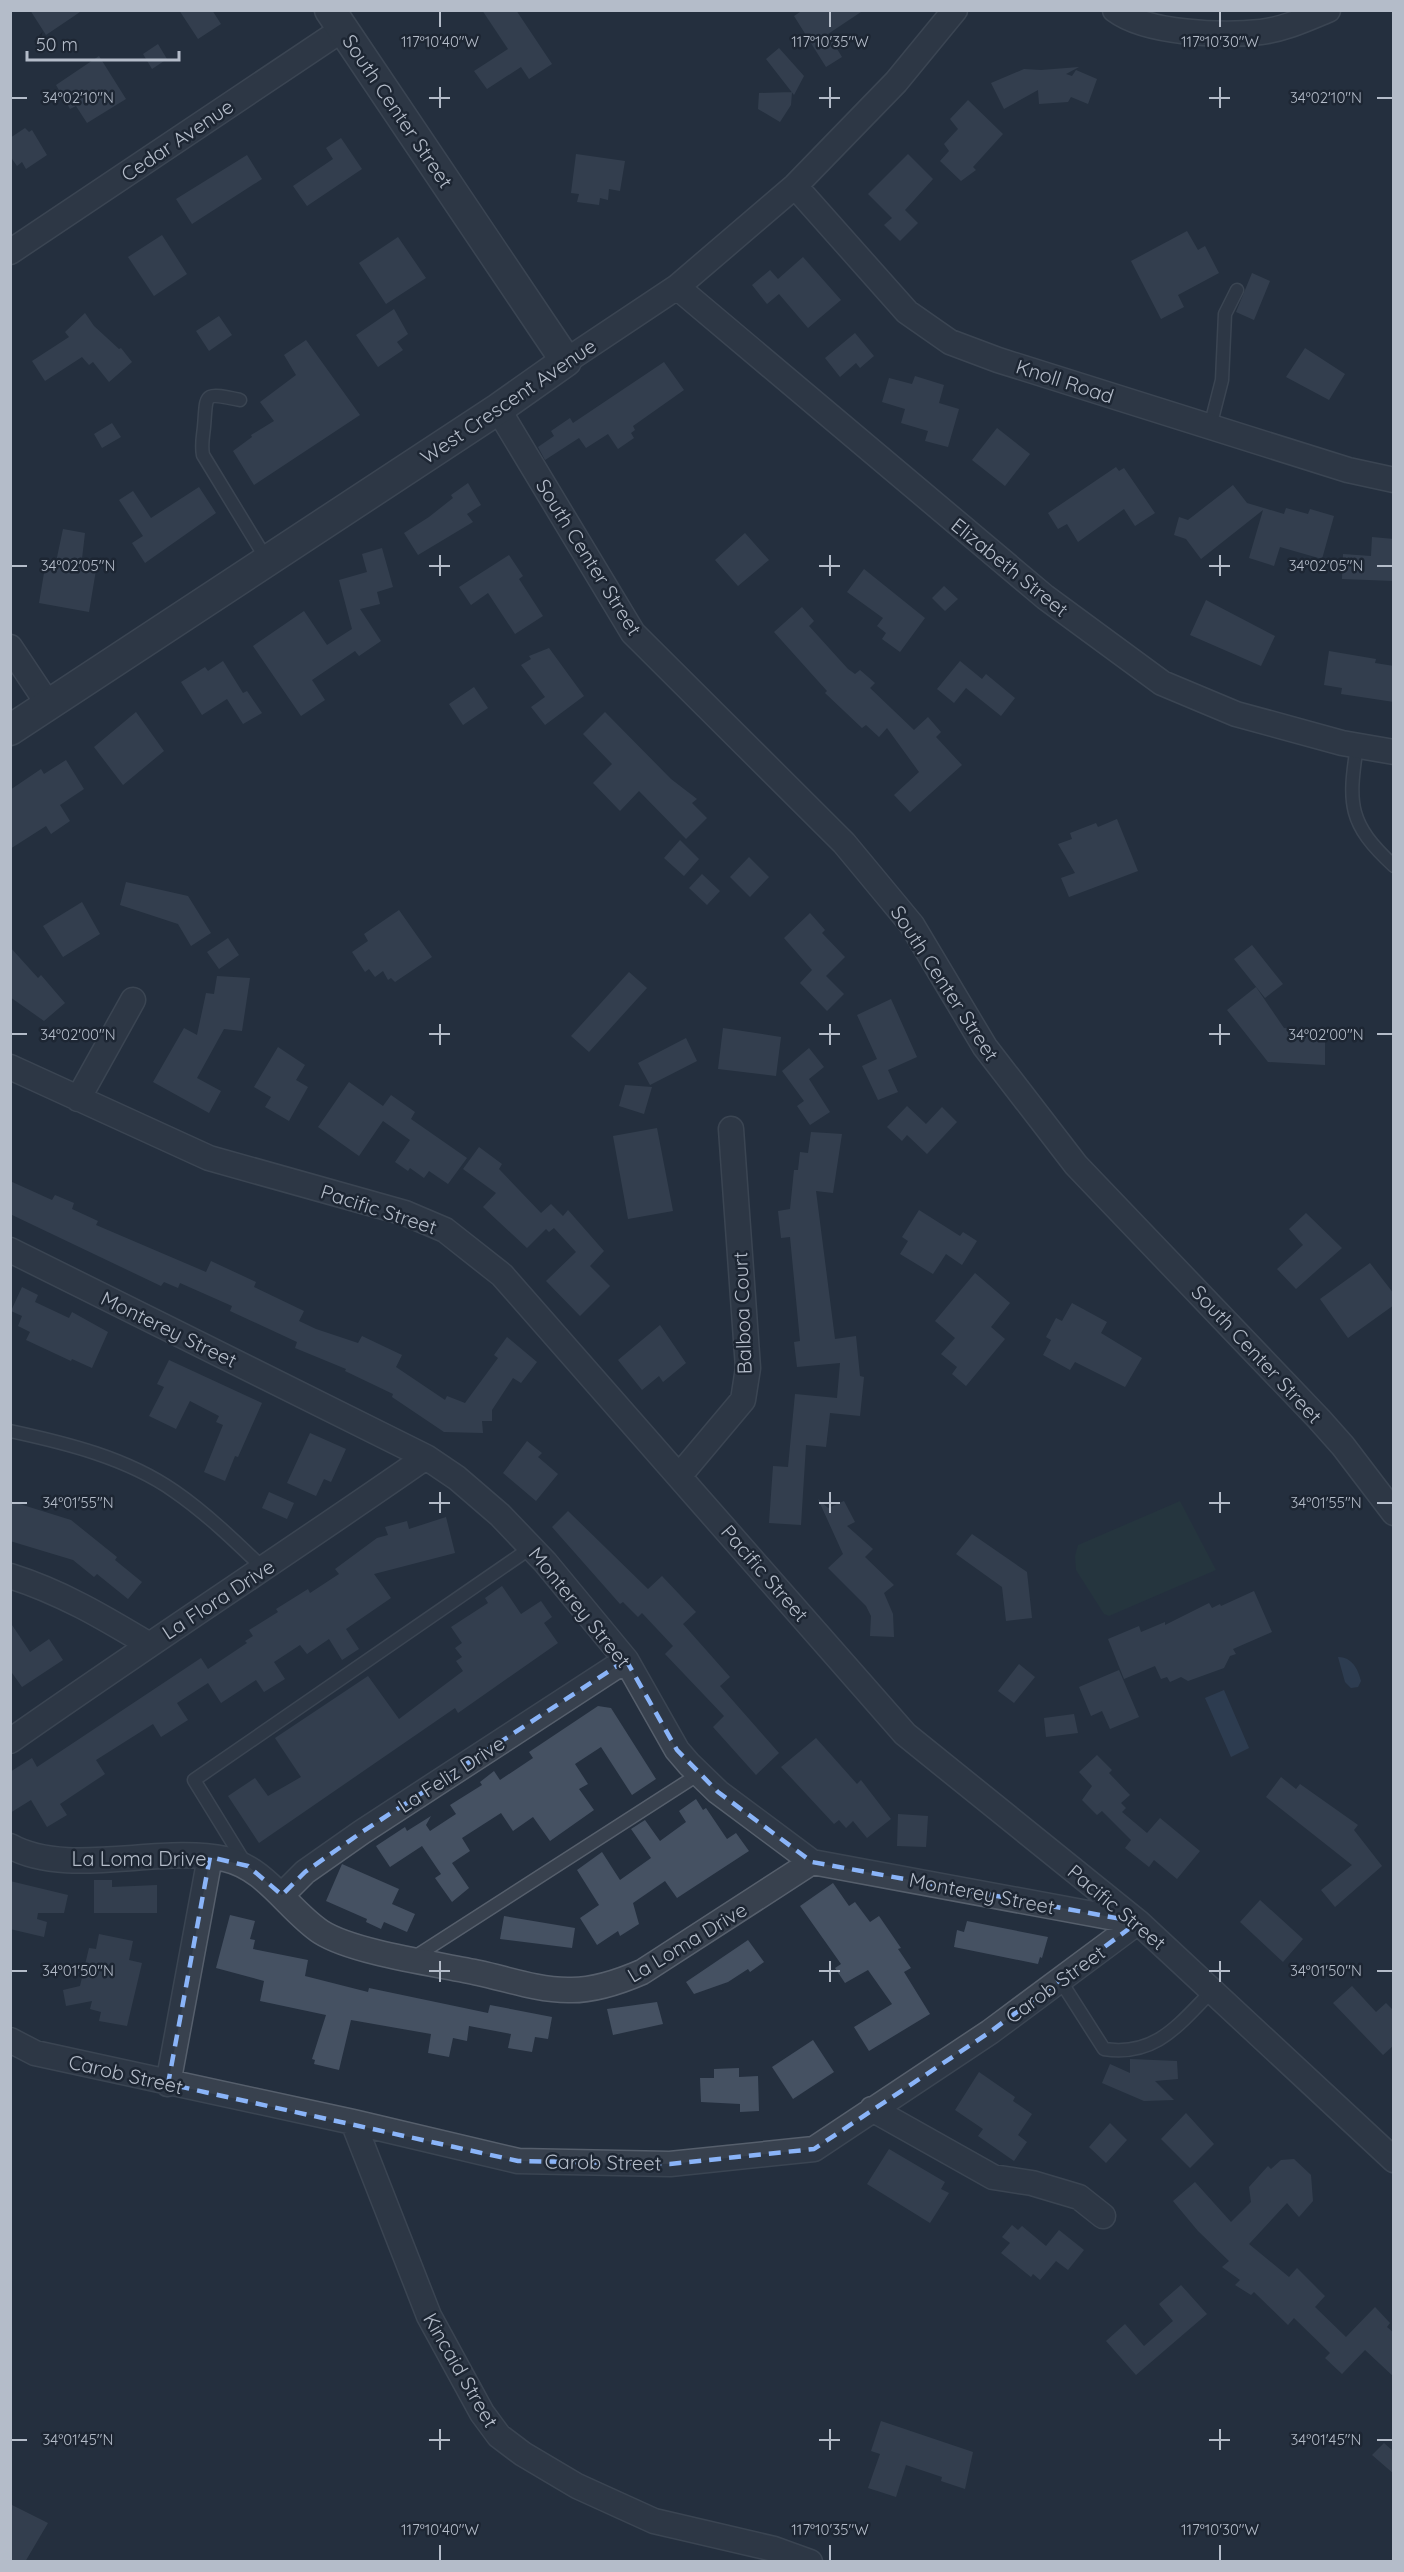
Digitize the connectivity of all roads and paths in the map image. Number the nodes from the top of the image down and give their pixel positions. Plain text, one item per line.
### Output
1 (955, 10) edge
2 (1115, 10) edge
3 (1328, 10) edge
4 (337, 20) edge
5 (795, 186) junction
6 (10, 252) edge
7 (677, 287) junction
8 (1237, 290) dead end
9 (566, 361) junction
10 (240, 400) dead end
11 (498, 409) junction
12 (1210, 427) junction
13 (1394, 480) edge
14 (267, 561) junction
15 (10, 647) edge
16 (48, 704) junction
17 (10, 730) edge
18 (1358, 746) junction
19 (1394, 753) edge
20 (1394, 866) edge
21 (133, 1000) dead end
22 (10, 1066) edge
23 (78, 1099) junction
24 (731, 1129) dead end
25 (10, 1250) edge
26 (10, 1431) edge
27 (426, 1457) junction
28 (680, 1475) junction
29 (1394, 1513) edge
30 (532, 1547) junction
31 (264, 1569) junction
32 (10, 1576) edge
33 (148, 1644) junction
34 (626, 1660) junction
35 (10, 1741) edge
36 (699, 1774) junction
37 (10, 1846) edge
38 (210, 1857) junction
39 (812, 1862) junction
40 (248, 1866) junction
41 (282, 1895) junction
42 (1138, 1922) junction
43 (413, 1958) junction
44 (1060, 1980) junction
45 (1212, 1991) junction
46 (10, 2040) edge
47 (168, 2084) junction
48 (872, 2109) junction
49 (353, 2122) junction
50 (1394, 2160) edge
51 (1103, 2216) dead end
52 (810, 2562) edge

1 - 5 street, West Crescent Avenue
2 - 3 street
4 - 6 street, Cedar Avenue
4 - 9 street, South Center Street
5 - 7 street, West Crescent Avenue
5 - 12 street, Knoll Road
7 - 9 street, West Crescent Avenue
7 - 18 street, Elizabeth Street
8 - 12 lane
9 - 11 street, West Crescent Avenue
10 - 14 lane
11 - 14 street, West Crescent Avenue
11 - 29 street, South Center Street
12 - 13 street, Knoll Road
14 - 16 street, West Crescent Avenue
15 - 16 street
16 - 17 street, West Crescent Avenue
18 - 19 street, Elizabeth Street
18 - 20 lane
21 - 23 street
22 - 23 street, Pacific Street
23 - 28 street, Pacific Street
24 - 28 street, Balboa Court
25 - 27 street, Monterey Street
26 - 31 lane
27 - 30 street, Monterey Street
27 - 31 street, La Flora Drive
28 - 42 street, Pacific Street
30 - 34 street, Monterey Street
30 - 40 lane
31 - 33 street, La Flora Drive
32 - 33 street
33 - 35 street, La Flora Drive
34 - 36 street, Monterey Street
34 - 41 street, La Feliz Drive
36 - 39 street, Monterey Street
36 - 43 lane
37 - 38 street, La Loma Drive
38 - 40 street, La Loma Drive
38 - 47 street
39 - 42 street, Monterey Street
39 - 43 street, La Loma Drive
40 - 41 street, La Loma Drive
41 - 43 street, La Loma Drive
42 - 44 street, Carob Street
42 - 45 street, Pacific Street
44 - 45 lane
44 - 48 street, Carob Street
45 - 50 street, Pacific Street
46 - 47 street, Carob Street
47 - 49 street, Carob Street
48 - 49 street, Carob Street
48 - 51 street
49 - 52 street, Kincaid Street

